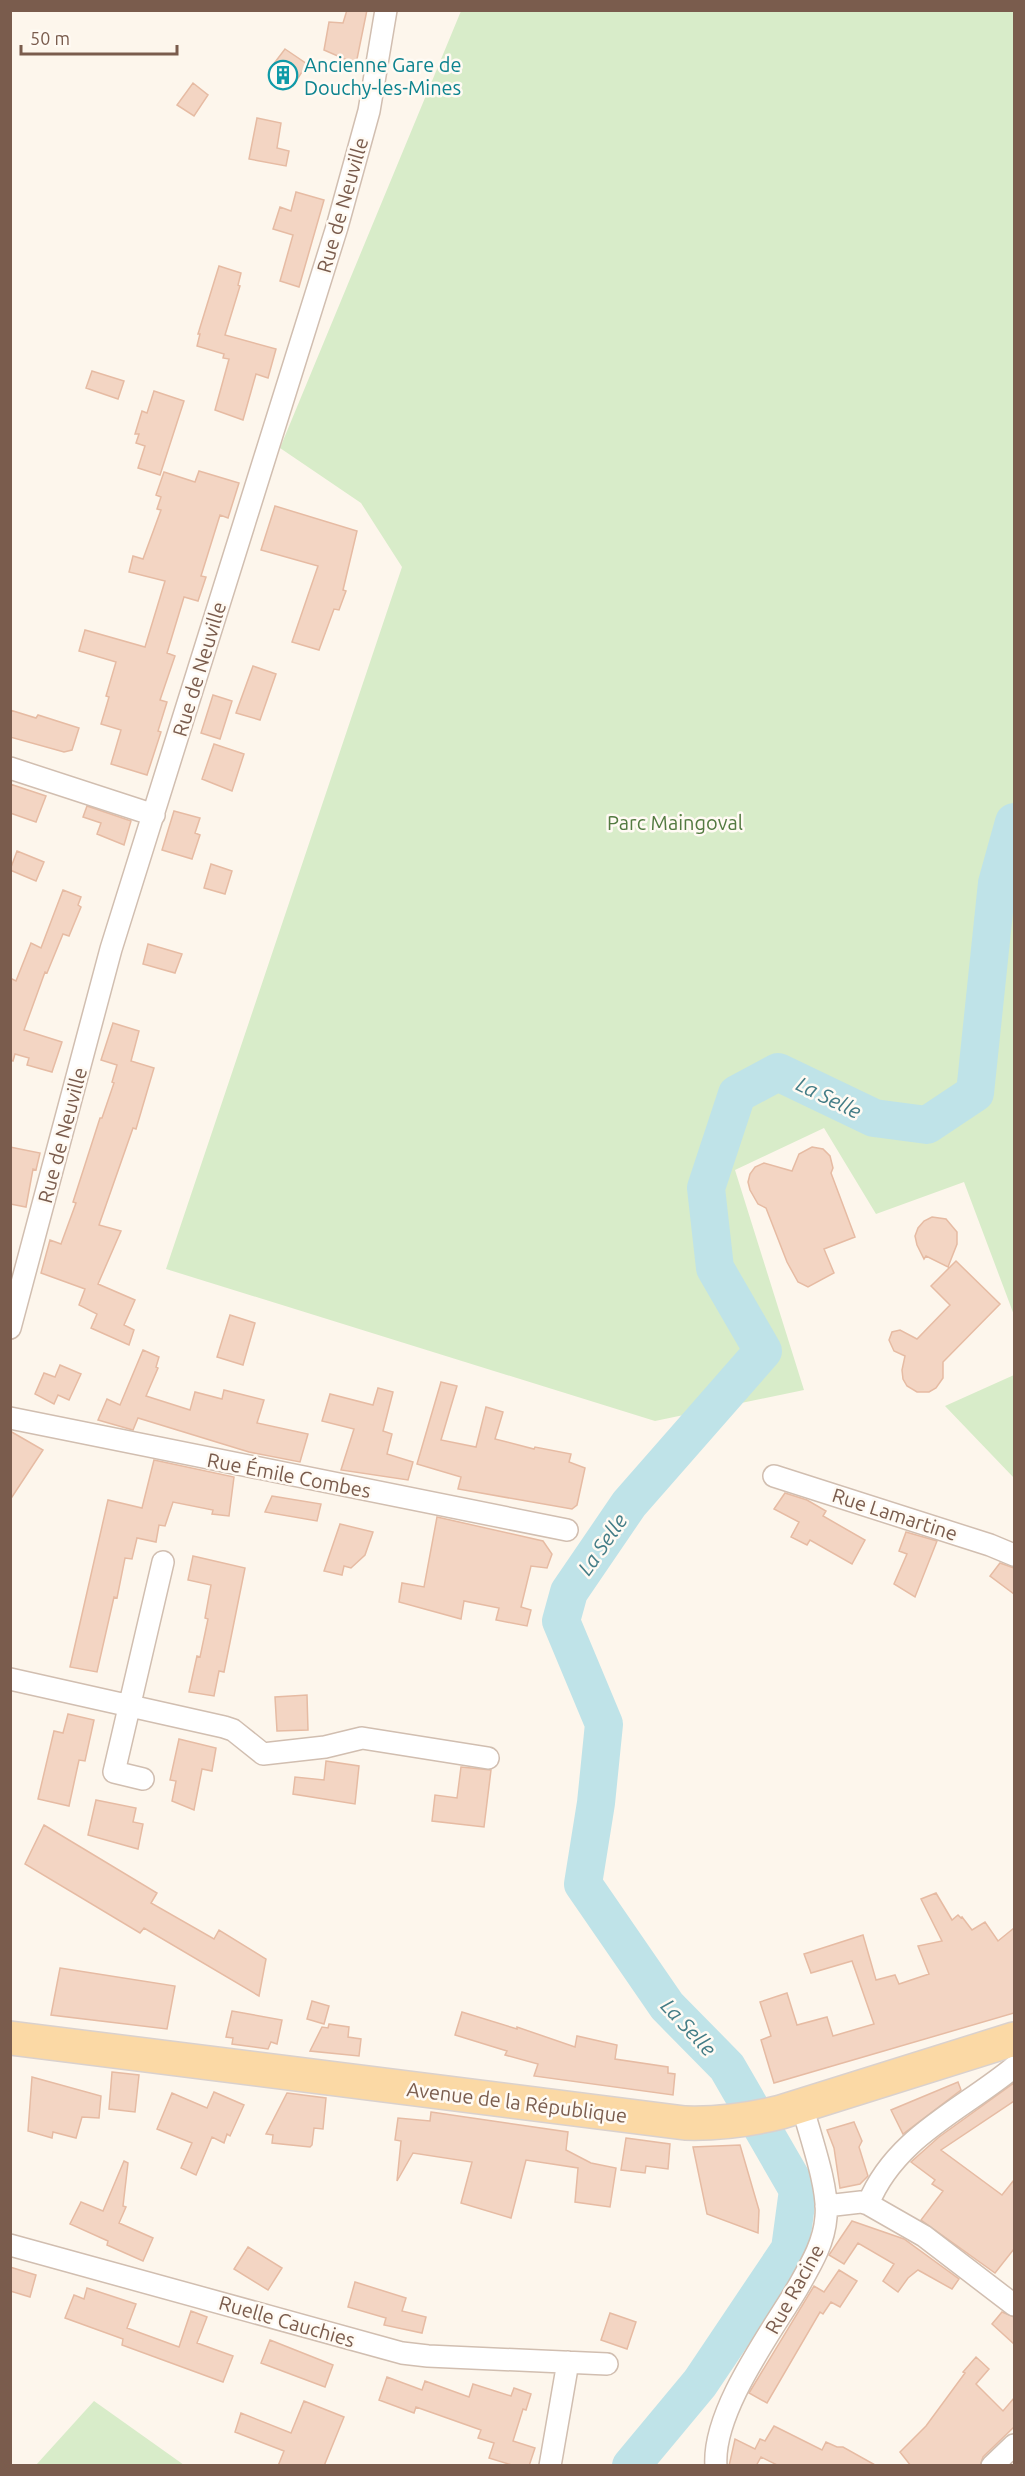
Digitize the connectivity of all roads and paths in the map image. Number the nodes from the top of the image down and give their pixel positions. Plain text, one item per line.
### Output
1 (386, 10) edge
2 (10, 768) edge
3 (154, 814) junction
4 (10, 1328) edge
5 (10, 1418) edge
6 (774, 1476) dead end
7 (567, 1530) dead end
8 (1014, 1555) edge
9 (163, 1562) dead end
10 (10, 1679) edge
11 (129, 1706) junction
12 (488, 1758) dead end
13 (143, 1779) dead end
14 (10, 2038) edge
15 (1014, 2039) edge
16 (1014, 2067) edge
17 (792, 2109) junction
18 (868, 2204) junction
19 (826, 2206) junction
20 (10, 2245) edge
21 (1014, 2305) edge
22 (568, 2362) junction
23 (607, 2364) dead end
24 (1014, 2445) edge
25 (550, 2466) edge
26 (716, 2466) edge
27 (992, 2466) edge

1 - 3 street, Rue de Neuville
2 - 3 street
3 - 4 street, Rue de Neuville
5 - 7 street, Rue Émile Combes
6 - 8 street, Rue Lamartine
9 - 11 street
10 - 11 street
11 - 12 street
11 - 13 street
14 - 17 main road, Avenue de la République
15 - 17 main road, Avenue de la République
16 - 18 street
17 - 19 street, Rue Racine
18 - 19 street
18 - 21 street
19 - 26 street, Rue Racine
20 - 22 street, Ruelle Cauchies
22 - 23 street, Ruelle Cauchies
22 - 25 street
24 - 27 street

